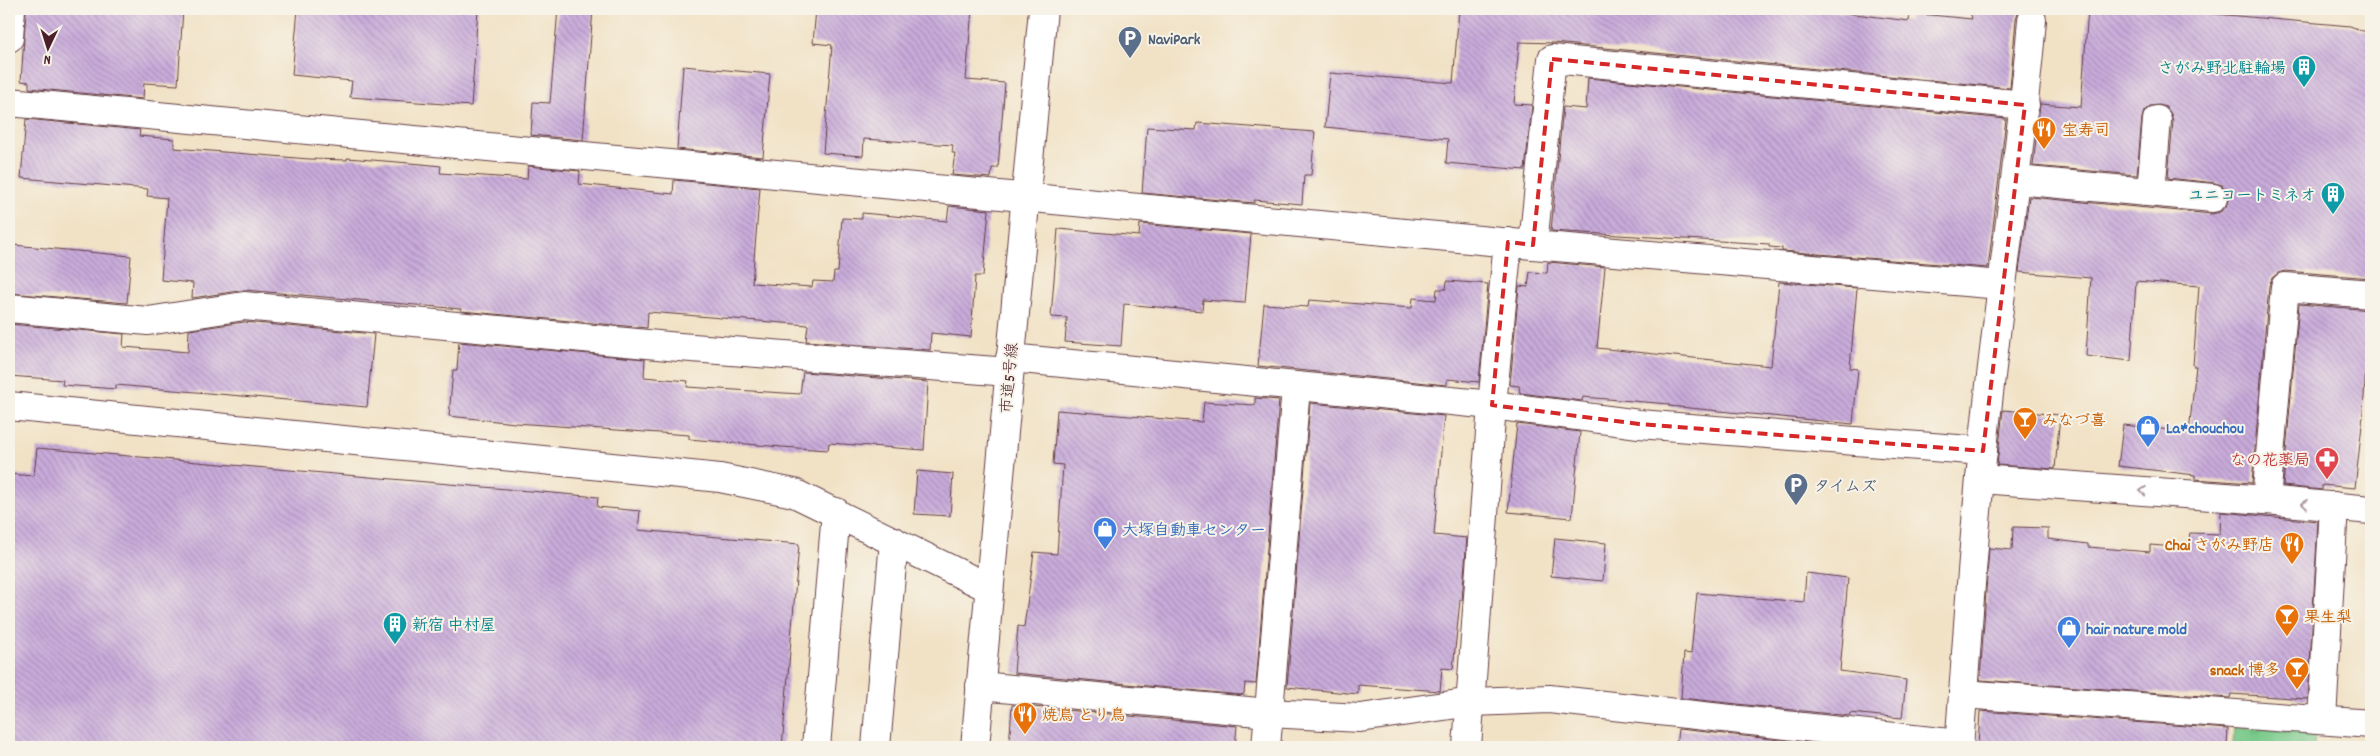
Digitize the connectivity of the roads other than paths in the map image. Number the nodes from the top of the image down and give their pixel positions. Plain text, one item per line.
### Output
1 (11, 9) edge
2 (1043, 9) edge
3 (2032, 20) dead end
4 (9, 38) edge
5 (9, 102) edge
6 (2025, 105) junction
7 (2157, 120) dead end
8 (2017, 180) junction
9 (2151, 192) junction
10 (1026, 196) junction
11 (2213, 198) dead end
12 (1521, 243) junction
13 (2001, 285) junction
14 (2371, 294) edge
15 (9, 308) edge
16 (1010, 365) junction
17 (1296, 388) junction
18 (1492, 405) junction
19 (9, 406) edge
20 (1982, 451) junction
21 (1980, 479) junction
22 (2266, 500) junction
23 (2334, 506) junction
24 (2371, 510) edge
25 (836, 512) junction
26 (894, 541) junction
27 (989, 588) junction
28 (980, 686) junction
29 (1963, 694) junction
30 (1472, 702) junction
31 (1269, 713) junction
32 (2322, 720) junction
33 (2371, 724) edge
34 (1959, 746) edge
35 (816, 747) edge
36 (876, 747) edge
37 (974, 747) edge
38 (1266, 747) edge
39 (1468, 747) edge

1 - 4 street
2 - 10 street, 市道5号線
3 - 6 street
5 - 10 street
6 - 8 street
6 - 12 street
7 - 9 street
8 - 9 street
8 - 13 street
9 - 11 street
10 - 12 street
10 - 16 street, 市道5号線
12 - 13 street
12 - 18 street
13 - 20 street
14 - 22 street
15 - 16 street
16 - 17 street
16 - 27 street, 市道5号線
17 - 18 street
17 - 31 street
18 - 20 street
18 - 30 street
19 - 25 street
20 - 21 street
22 -> 21 street
21 - 29 street
23 -> 22 street
23 - 24 street
23 - 32 street
25 - 26 street
25 - 35 street
26 - 27 street
26 - 36 street
27 - 28 street, 市道5号線
28 - 31 street
28 - 37 street, 市道5号線
29 - 32 street
29 - 34 street
30 - 31 street
30 - 34 street
30 - 39 street
31 - 38 street
32 - 33 street

